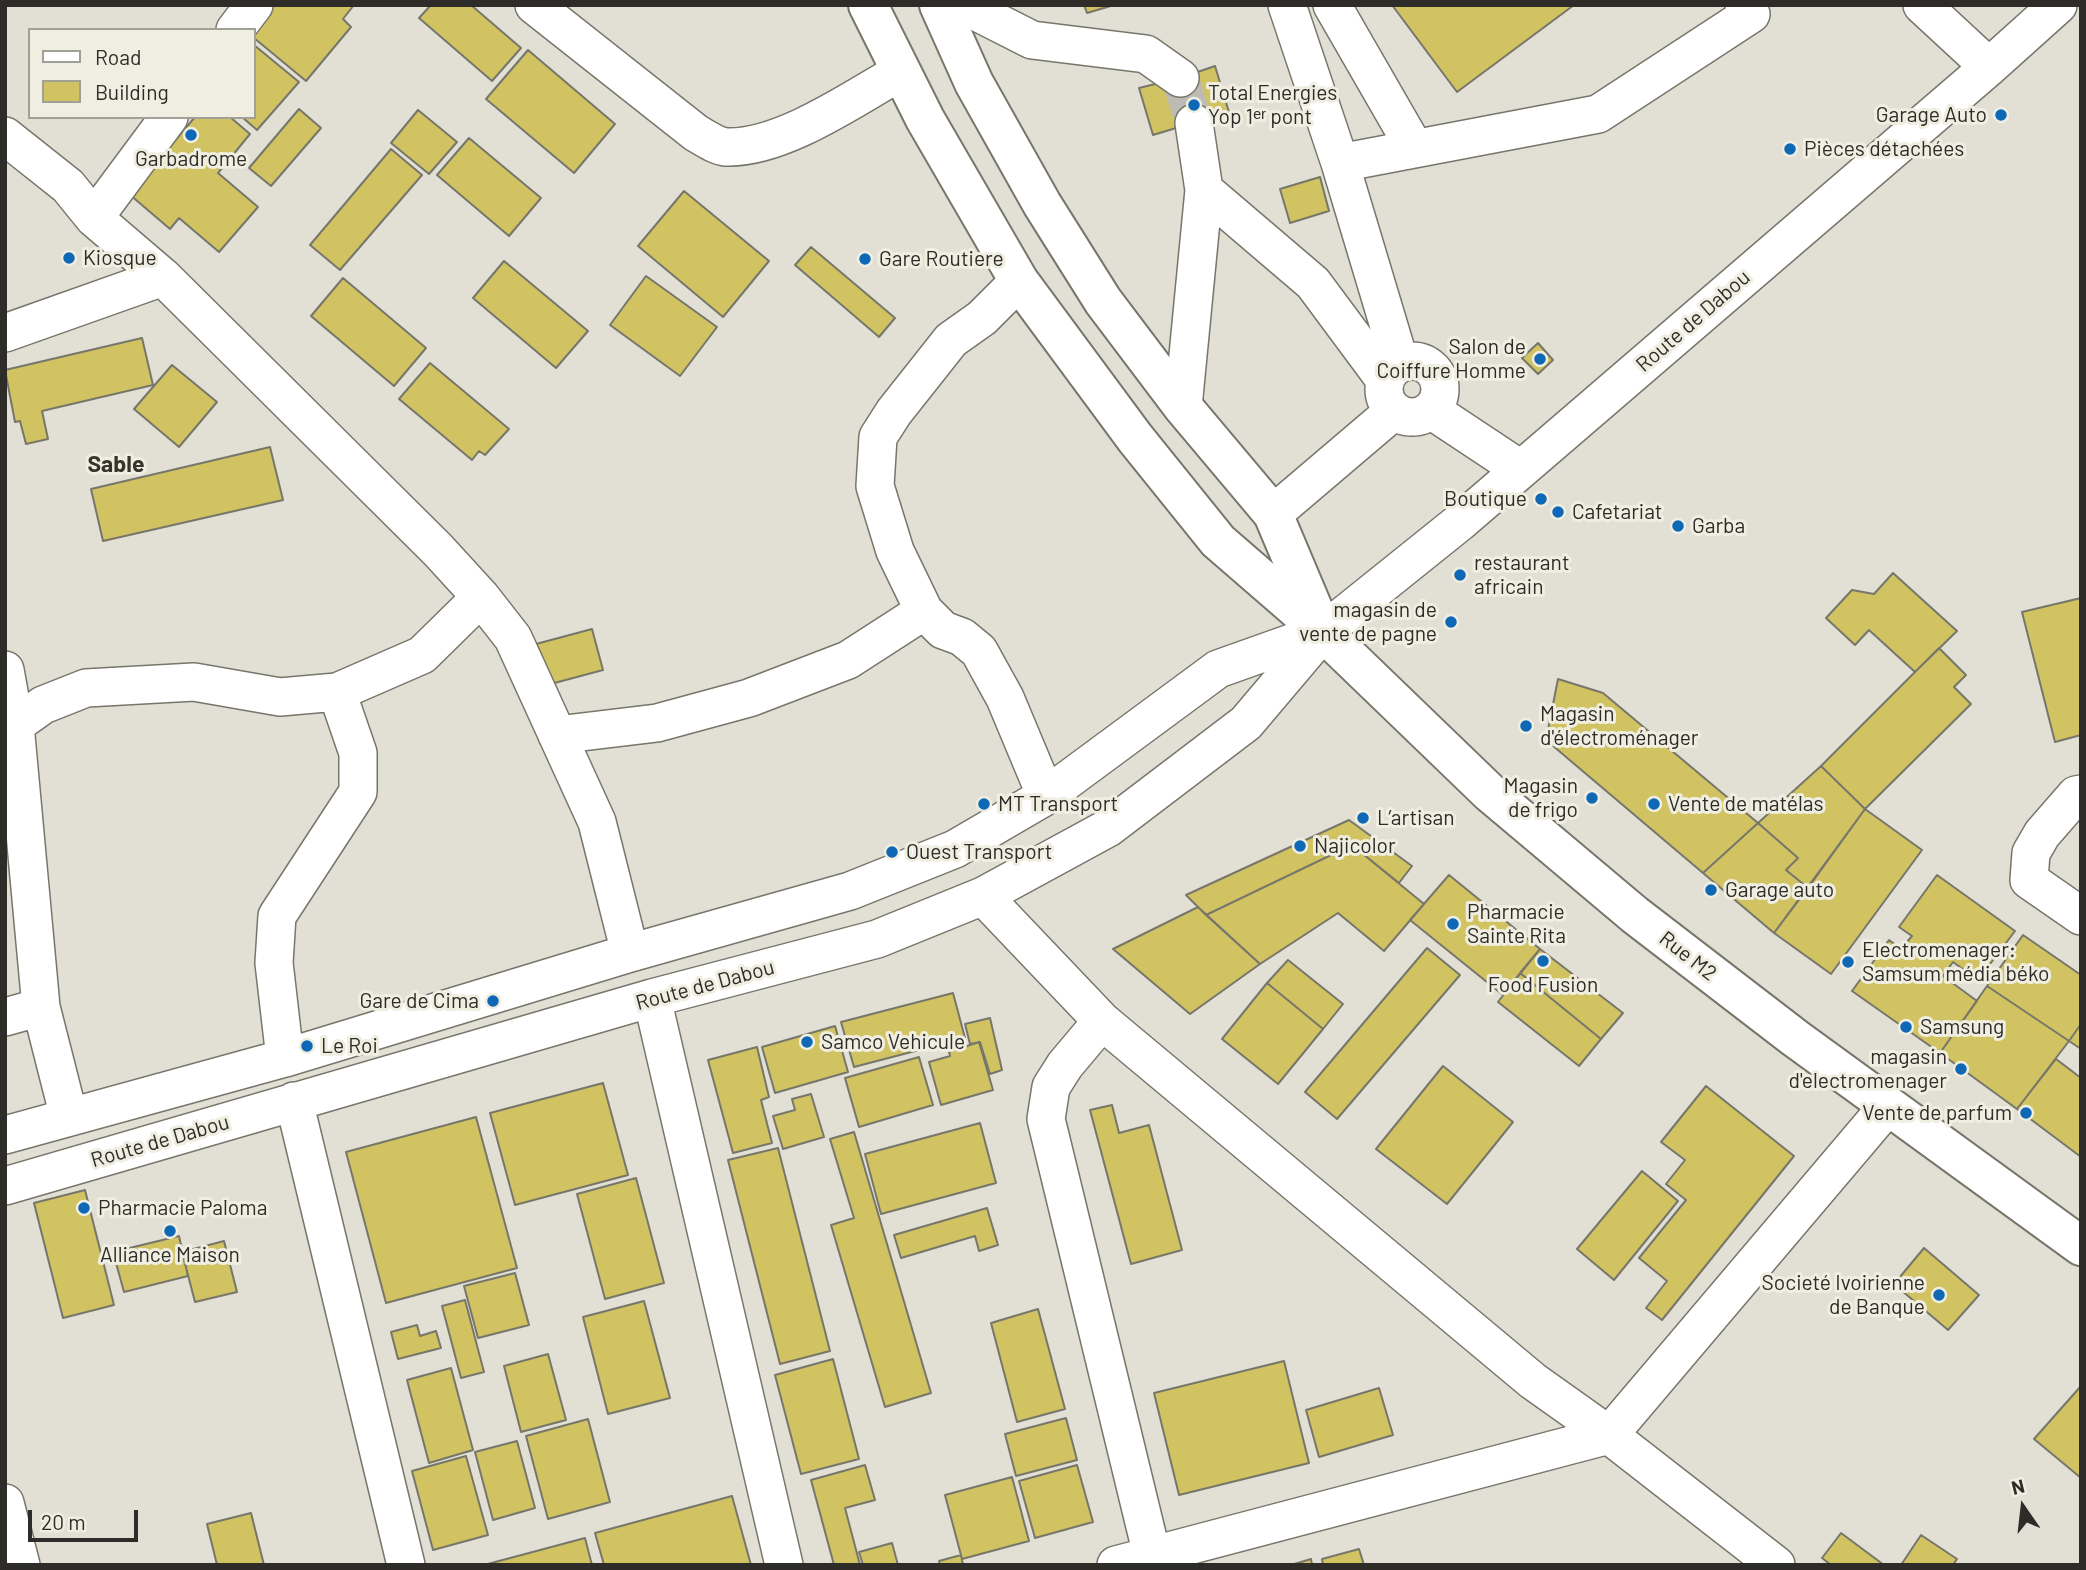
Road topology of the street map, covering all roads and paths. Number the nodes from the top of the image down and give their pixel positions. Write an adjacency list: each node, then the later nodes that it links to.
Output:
1 (254, 5): 11 (street)
2 (534, 5): 13 (street)
3 (868, 5): 13 (main road, Rue M2)
4 (939, 5): 26 (main road)
5 (963, 5): 14 (street)
6 (1287, 5): 19 (street)
7 (1332, 5): 18 (street)
8 (1744, 5): 18 (street)
9 (1922, 5): 12 (street)
10 (2058, 5): 12 (street, Route de Dabou)
11 (237, 28)
12 (1989, 67): 28 (street, Route de Dabou)
13 (900, 72): 23 (main road, Rue M2)
14 (1180, 78)
15 (168, 119): 21 (street)
16 (1194, 122): 20 (street)
17 (5, 136): 21 (street)
18 (1415, 149): 19 (street)
19 (1340, 163): 25 (street)
20 (1204, 190): 25 (street); 26 (street)
21 (94, 218): 22 (street)
22 (163, 277): 24 (street); 30 (street)
23 (1019, 281): 31 (street); 32 (main road, Rue M2)
24 (5, 333)
25 (1393, 385): 27 (street); 27 (street); 29 (street)
26 (1183, 407): 29 (main road)
27 (1431, 410): 28 (street)
28 (1520, 469): 32 (street, Route de Dabou)
29 (1273, 514): 32 (main road)
30 (481, 597): 34 (street); 36 (street)
31 (924, 611): 36 (street); 38 (street)
32 (1323, 632): 38 (street, Route de Dabou); 39 (street, Route de Dabou); 48 (main road, Rue M2)
33 (5, 670): 35 (street)
34 (337, 692): 35 (street); 46 (street)
35 (10, 726): 43 (street)
36 (557, 735): 41 (street)
37 (2081, 794): 40 (street)
38 (1046, 796): 41 (street, Route de Dabou)
39 (983, 897): 42 (street, Route de Dabou); 45 (street)
40 (2081, 916)
41 (630, 953): 46 (street, Route de Dabou)
42 (652, 998): 47 (street, Route de Dabou); 58 (street)
43 (41, 1007): 44 (street); 49 (street)
44 (5, 1017)
45 (1102, 1021): 53 (street); 55 (street)
46 (285, 1058): 49 (street, Route de Dabou)
47 (294, 1101): 51 (street, Route de Dabou); 57 (street)
48 (1887, 1107): 52 (main road, Rue M2); 53 (street)
49 (69, 1117): 50 (street, Route de Dabou)
50 (5, 1135)
51 (5, 1186)
52 (2081, 1246)
53 (1609, 1435): 55 (street); 60 (street)
54 (5, 1503): 56 (street)
55 (1152, 1555): 59 (street)
56 (21, 1565)
57 (406, 1565)
58 (784, 1565)
59 (1116, 1565)
60 (1776, 1565)

